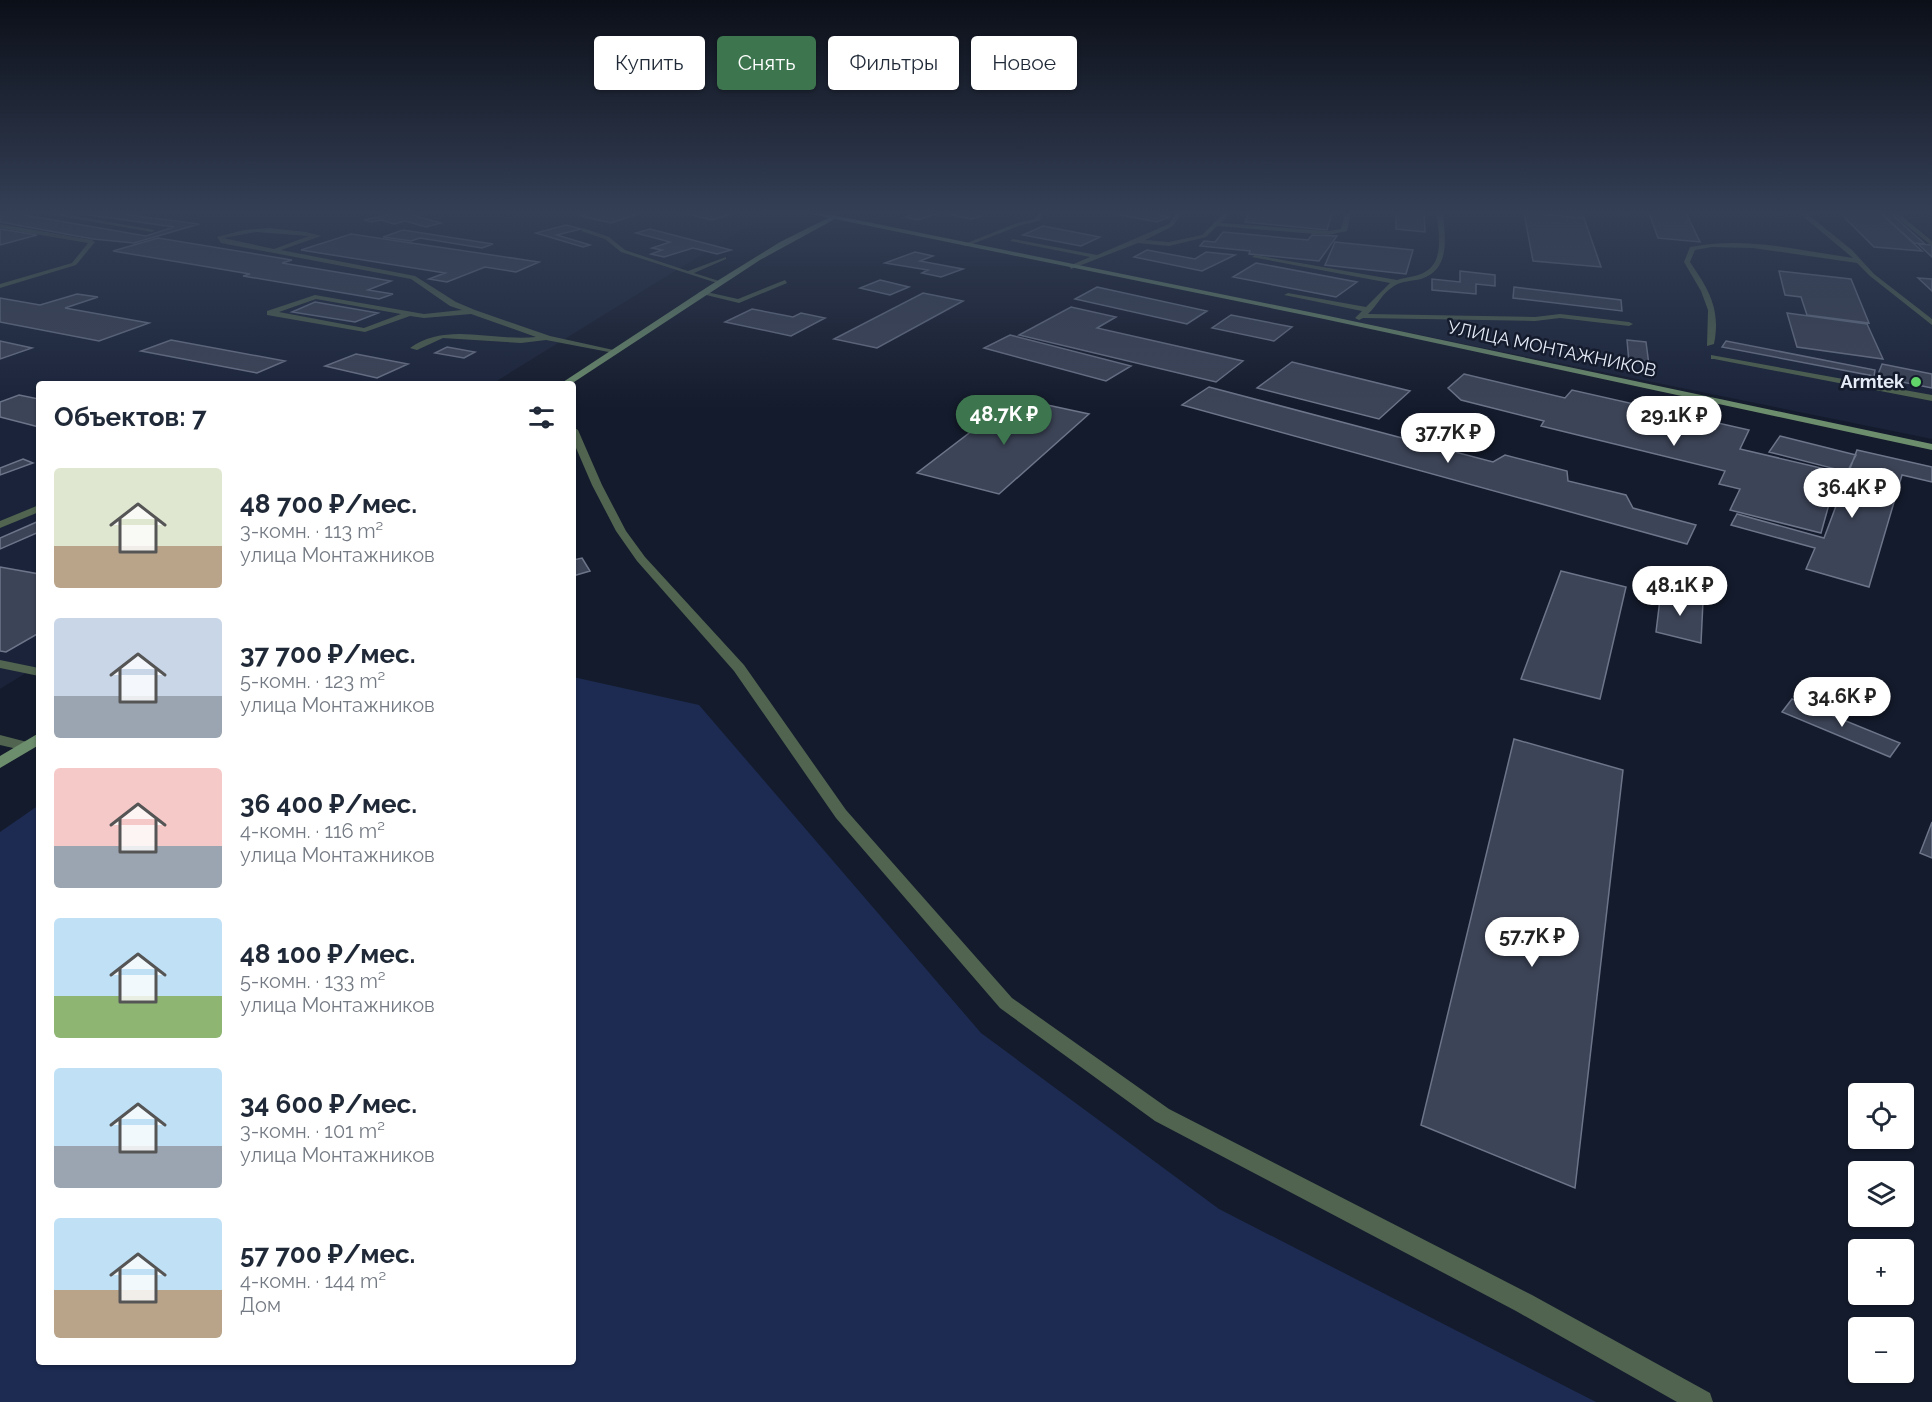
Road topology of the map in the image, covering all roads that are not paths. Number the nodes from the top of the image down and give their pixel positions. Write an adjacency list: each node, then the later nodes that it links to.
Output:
1 (25, 278): 13 (lane)
2 (415, 278): 17 (lane)
3 (707, 278): 10 (lane)
4 (726, 278): 10 (main road)
5 (1129, 278): 20 (main road, УЛИЦА МОНТАЖНИКОВ)
6 (1377, 278): 12 (lane)
7 (1413, 278): 12 (lane)
8 (1698, 278): 24 (lane)
9 (1878, 278): 21 (lane)
10 (720, 282): 14 (main road)
11 (785, 282): 14 (lane)
12 (1397, 282): 16 (lane)
13 (0, 286)
14 (702, 293): 26 (main road)
15 (1288, 295): 16 (lane)
16 (1368, 310): 19 (lane)
17 (472, 312): 18 (lane); 23 (lane)
18 (411, 313): 18 (lane)
19 (1361, 316): 20 (lane); 22 (lane)
20 (1353, 323): 31 (main road, УЛИЦА МОНТАЖНИКОВ)
21 (1932, 323)
22 (1629, 324)
23 (548, 338): 25 (lane); 26 (lane)
24 (1710, 344)
25 (414, 348)
26 (614, 351): 28 (main road)
27 (1714, 357): 29 (lane)
28 (569, 381)
29 (1932, 398)
30 (576, 437): 39 (lane)
31 (1932, 447)
32 (36, 509): 33 (lane)
33 (0, 525)
34 (0, 664): 35 (lane)
35 (36, 671)
36 (0, 740): 37 (lane)
37 (33, 742): 38 (main road)
38 (0, 764)
39 (1701, 1402)

